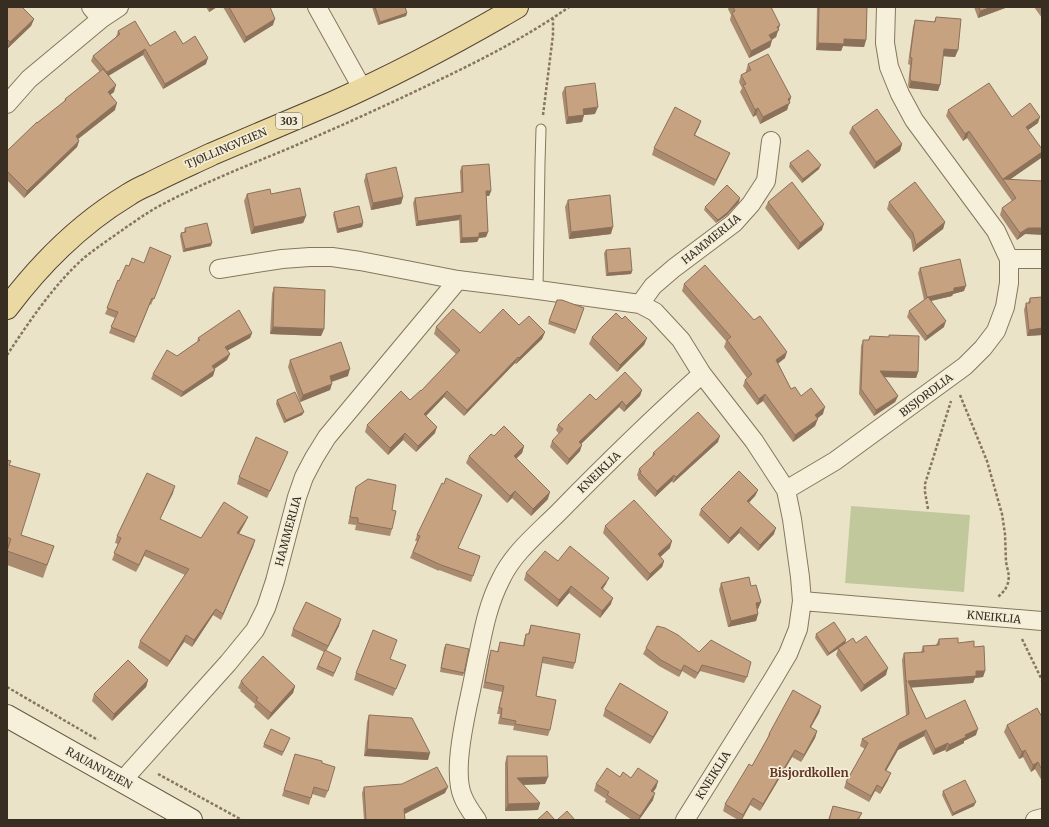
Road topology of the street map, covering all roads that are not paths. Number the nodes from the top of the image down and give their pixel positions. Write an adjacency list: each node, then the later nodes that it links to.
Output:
1 (119, 7): 5 (street)
2 (317, 7): 6 (street)
3 (517, 7): 6 (main road, TJØLLINGVEIEN / 303)
4 (886, 7): 10 (street, BISJORDLIA)
5 (96, 13): 7 (street)
6 (362, 88): 16 (main road, TJØLLINGVEIEN / 303)
7 (7, 104)
8 (541, 129): 14 (lane)
9 (771, 141): 15 (street, HAMMERLIA)
10 (1009, 259): 11 (street); 18 (street, BISJORDLIA)
11 (1042, 259)
12 (219, 269): 13 (street)
13 (458, 280): 14 (street); 22 (street, HAMMERLIA)
14 (538, 290): 15 (street)
15 (640, 304): 17 (street)
16 (7, 308)
17 (702, 374): 18 (street, KNEIKLIA); 25 (street, KNEIKLIA)
18 (786, 490): 19 (street, KNEIKLIA)
19 (802, 601): 20 (street, KNEIKLIA); 26 (street, KNEIKLIA)
20 (1042, 621)
21 (7, 716): 22 (main road, RAUANVEIEN)
22 (122, 781): 24 (main road, RAUANVEIEN)
23 (1042, 818): 27 (street)
24 (191, 820)
25 (477, 820)
26 (684, 820)
27 (1035, 820)

